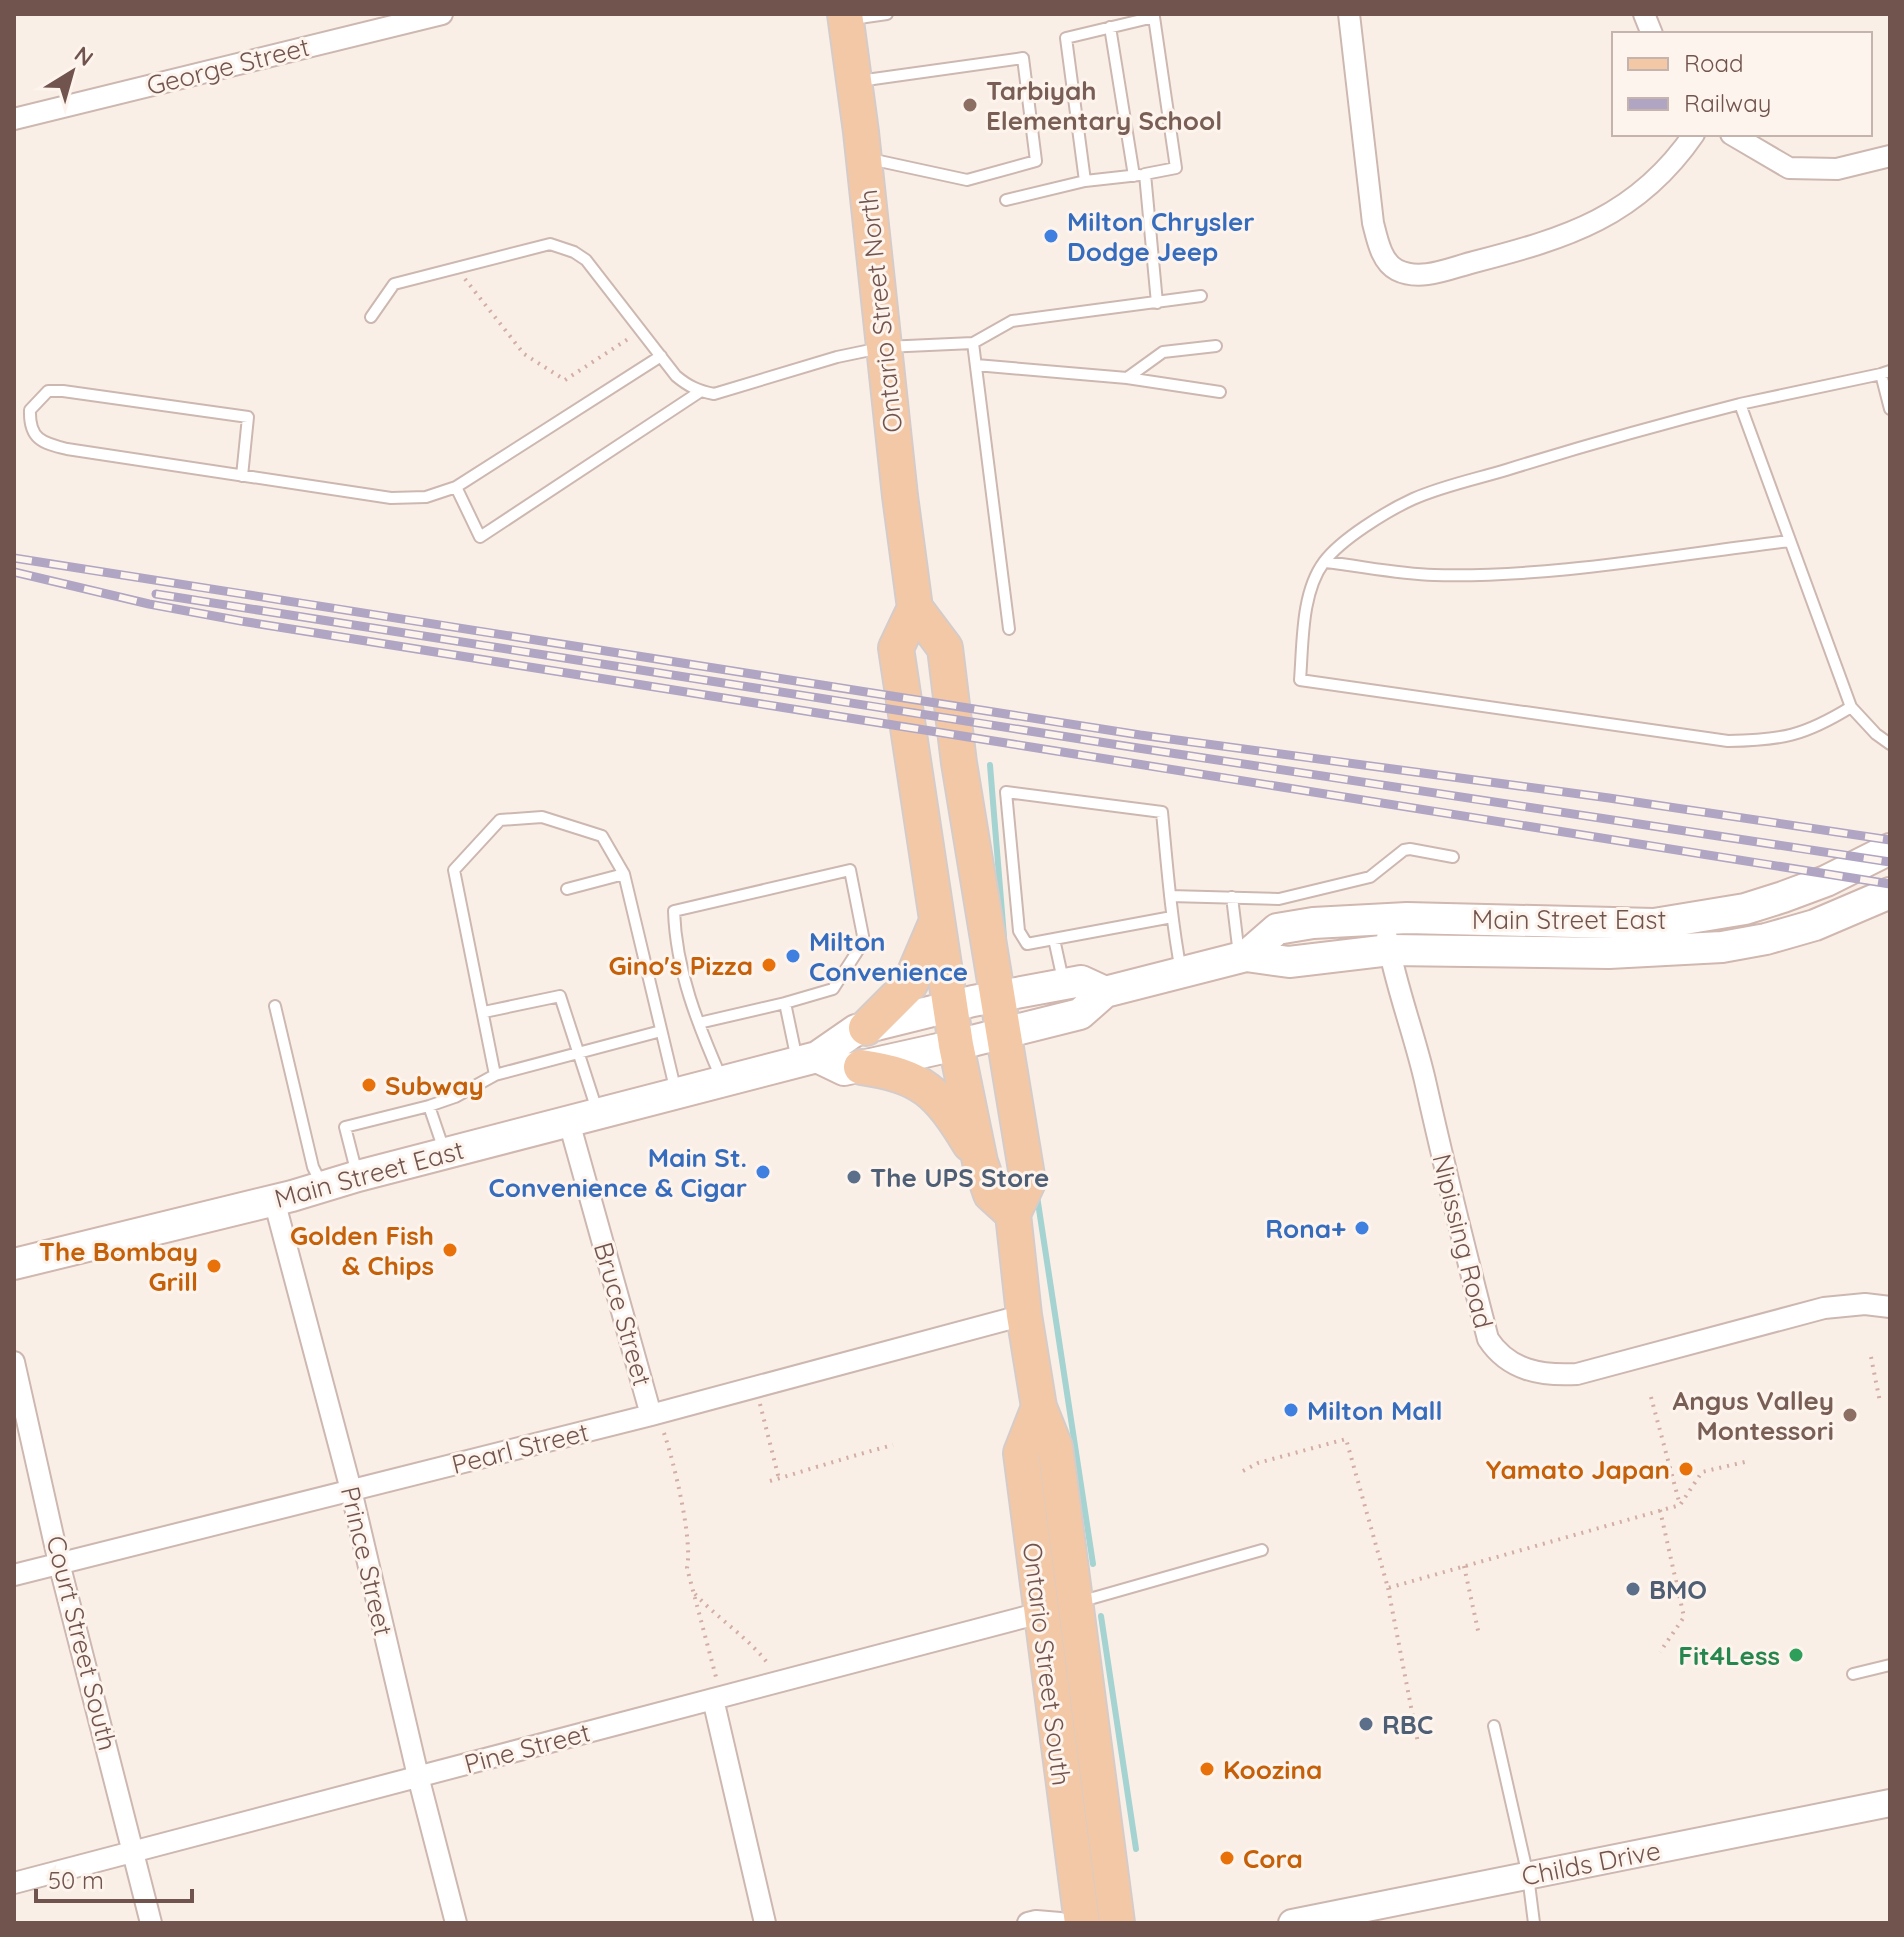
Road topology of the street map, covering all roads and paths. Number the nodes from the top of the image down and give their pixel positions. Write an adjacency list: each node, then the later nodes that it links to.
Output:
1 (442, 14): 5 (street, George Street)
2 (887, 14): 4 (lane)
3 (1349, 14): 9 (street)
4 (846, 17): 7 (main road, Ontario Street North)
5 (407, 18): 8 (street, George Street)
6 (1110, 27): 13 (lane); 13 (lane); 14 (lane)
7 (854, 81): 12 (main road, Ontario Street North); 12 (lane)
8 (14, 119)
9 (1692, 136)
10 (1734, 136): 11 (street)
11 (1890, 156)
12 (864, 158): 23 (main road, Ontario Street North)
13 (1140, 175): 14 (lane); 18 (lane)
14 (1085, 181): 15 (lane)
15 (1006, 200)
16 (456, 268): 19 (lane); 20 (lane); 20 (path)
17 (1201, 296): 18 (lane)
18 (1157, 303): 21 (lane)
19 (371, 317)
20 (641, 330): 24 (lane)
21 (973, 343): 23 (lane); 25 (lane)
22 (1216, 346): 27 (lane)
23 (885, 347): 28 (lane); 36 (main road, Ontario Street North)
24 (661, 356): 28 (lane); 33 (lane)
25 (976, 365): 27 (lane); 37 (lane)
26 (1886, 372): 30 (lane); 31 (lane)
27 (1127, 378): 29 (lane)
28 (701, 391): 33 (lane)
29 (1220, 392)
30 (1740, 404): 34 (lane); 35 (lane)
31 (1890, 409)
32 (242, 476): 32 (lane); 33 (lane)
33 (456, 487)
34 (1789, 541): 35 (lane); 38 (lane)
35 (1325, 562): 38 (lane)
36 (915, 608): 49 (main road); 56 (main road, Ontario Street North)
37 (1009, 629)
38 (1851, 707): 39 (lane)
39 (1890, 744)
40 (1890, 849): 48 (main road, Main Street East)
41 (1453, 857): 46 (lane)
42 (624, 874): 43 (lane); 60 (lane); 63 (lane)
43 (567, 889)
44 (1890, 893): 51 (main road, Main Street East)
45 (1170, 896): 46 (lane); 47 (lane); 50 (lane)
46 (1232, 897): 52 (lane)
47 (1172, 917): 50 (lane); 53 (lane)
48 (1384, 918): 51 (street, Nipissing Road); 52 (main road, Main Street East)
49 (937, 921): 59 (main road); 62 (main road)
50 (1054, 939): 54 (lane)
51 (1390, 950): 52 (main road, Main Street East); 81 (street, Nipissing Road)
52 (1242, 957): 53 (main road, Main Street East)
53 (1181, 973): 55 (main road, Main Street East)
54 (1065, 984): 55 (main road, Main Street East); 56 (main road, Main Street East)
55 (1105, 992): 64 (main road, Main Street East)
56 (998, 996): 59 (main road, Main Street East); 64 (main road, Ontario Street North)
57 (785, 1003): 61 (lane); 61 (lane); 67 (lane)
58 (275, 1006): 77 (lane)
59 (952, 1006): 62 (main road, Main Street East); 65 (main road)
60 (484, 1012): 66 (lane); 69 (lane)
61 (699, 1023): 70 (lane)
62 (866, 1028): 67 (main road, Main Street East)
63 (661, 1031): 66 (lane); 71 (lane)
64 (1004, 1033): 65 (main road, Main Street East); 79 (main road, Ontario Street South)
65 (956, 1045): 68 (main road, Main Street East); 75 (main road)
66 (576, 1051): 69 (lane); 73 (lane)
67 (807, 1060): 68 (main road, Main Street East); 70 (main road, Main Street East)
68 (861, 1067): 75 (main road)
69 (495, 1075): 72 (lane)
70 (723, 1082): 71 (main road, Main Street East)
71 (676, 1094): 73 (main road, Main Street East)
72 (429, 1106): 74 (lane); 76 (lane)
73 (584, 1118): 74 (main road, Main Street East); 88 (street, Bruce Street)
74 (445, 1153): 76 (main road, Main Street East)
75 (980, 1162): 79 (main road)
76 (358, 1176): 77 (main road, Main Street East)
77 (323, 1187): 78 (main road, Main Street East)
78 (274, 1200): 80 (main road, Main Street East); 94 (street, Prince Street)
79 (1013, 1214): 82 (main road, Ontario Street South)
80 (14, 1264)
81 (1890, 1307)
82 (1024, 1315): 85 (street, Pearl Street); 103 (main road, Ontario Street South)
83 (1871, 1357): 87 (path)
84 (14, 1362): 98 (street, Court Street South)
85 (755, 1386): 88 (street, Pearl Street); 92 (path)
86 (1651, 1397): 95 (path)
87 (1880, 1402)
88 (654, 1413): 94 (street, Pearl Street); 102 (path)
89 (893, 1445): 92 (path)
90 (1749, 1461): 95 (path)
91 (1243, 1471): 101 (path)
92 (779, 1479): 93 (path)
93 (770, 1481)
94 (351, 1490): 98 (street, Pearl Street); 112 (street, Prince Street)
95 (1680, 1505): 96 (path)
96 (1660, 1510): 99 (path); 105 (path)
97 (1262, 1550): 103 (lane)
98 (59, 1563): 100 (street, Pearl Street); 114 (street, Court Street South)
99 (1464, 1566): 101 (path); 104 (path)
100 (14, 1575)
101 (1388, 1588): 111 (path)
102 (693, 1592): 108 (path); 109 (path)
103 (1058, 1608): 108 (street, Pine Street); 122 (main road, Ontario Street South); 123 (main road, Ontario Street South)
104 (1479, 1635)
105 (1660, 1652)
106 (1890, 1665): 107 (lane)
107 (1853, 1674)
108 (780, 1681): 109 (street, Pine Street)
109 (717, 1698): 112 (street, Pine Street); 119 (street)
110 (1494, 1726): 115 (lane)
111 (1418, 1743)
112 (418, 1776): 114 (street, Pine Street); 118 (street, Prince Street)
113 (1890, 1803): 115 (street, Childs Drive)
114 (135, 1853): 116 (street, Pine Street); 117 (street, Court Street South)
115 (1528, 1876): 124 (street, Childs Drive); 125 (lane)
116 (14, 1883)
117 (151, 1923)
118 (456, 1923)
119 (765, 1923)
120 (1028, 1923): 121 (street)
121 (1060, 1923)
122 (1082, 1923)
123 (1117, 1923)
124 (1292, 1923)
125 (1534, 1923)

